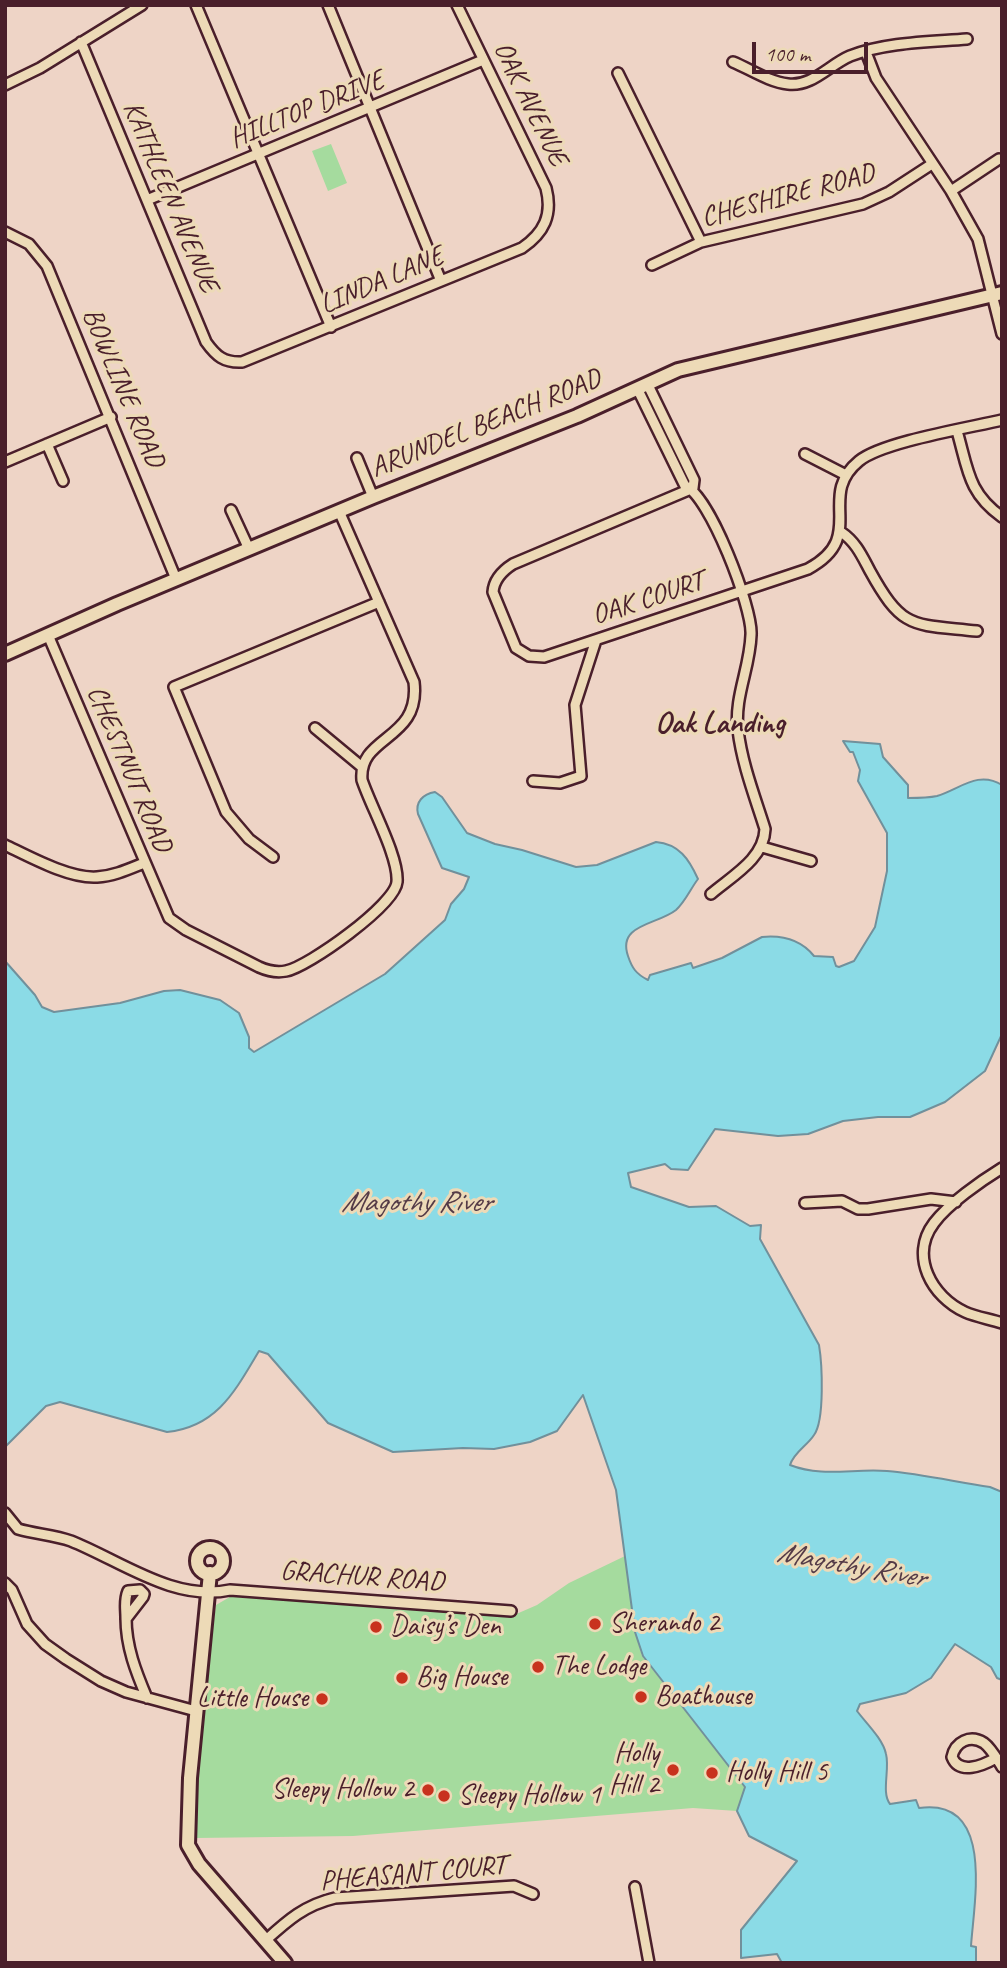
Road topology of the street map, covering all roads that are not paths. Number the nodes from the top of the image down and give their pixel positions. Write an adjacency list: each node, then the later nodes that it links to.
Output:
1 (142, 5): 6 (street)
2 (196, 5): 13 (street)
3 (328, 5): 12 (street)
4 (457, 5): 8 (street, OAK AVENUE)
5 (967, 39): 7 (street)
6 (81, 42): 11 (street); 17 (street, KATHLEEN AVENUE)
7 (866, 51): 9 (street); 15 (street)
8 (484, 60): 12 (street, HILLTOP DRIVE); 18 (street, OAK AVENUE)
9 (733, 62)
10 (618, 73): 20 (street)
11 (5, 85)
12 (369, 109): 13 (street, HILLTOP DRIVE); 22 (street)
13 (259, 154): 17 (street, HILLTOP DRIVE); 24 (street)
14 (999, 159): 16 (street)
15 (932, 164): 16 (street); 20 (street, CHESHIRE ROAD)
16 (951, 191): 23 (street)
17 (147, 200): 26 (street, KATHLEEN AVENUE)
18 (545, 225): 22 (street, LINDA LANE)
19 (5, 232): 28 (street, BOWLINE ROAD)
20 (701, 242): 21 (street, CHESHIRE ROAD)
21 (652, 265)
22 (441, 281): 24 (street, LINDA LANE)
23 (997, 294): 25 (street); 27 (street, ARUNDEL BEACH ROAD)
24 (331, 327): 26 (street, LINDA LANE)
25 (1002, 334)
26 (227, 362)
27 (642, 386): 37 (street); 38 (street, ARUNDEL BEACH ROAD)
28 (111, 418): 31 (street); 44 (street, BOWLINE ROAD)
29 (1002, 420): 30 (street)
30 (957, 431): 35 (street); 41 (street)
31 (47, 444): 34 (street); 36 (street)
32 (805, 454): 35 (street)
33 (357, 458): 38 (street)
34 (5, 462)
35 (846, 475): 42 (street)
36 (63, 481)
37 (693, 488): 45 (street); 49 (street, OAK COURT)
38 (373, 497): 40 (street, ARUNDEL BEACH ROAD)
39 (231, 510): 43 (street)
40 (339, 511): 43 (street, ARUNDEL BEACH ROAD); 46 (street)
41 (1002, 517)
42 (841, 532): 45 (street, OAK COURT); 47 (street)
43 (249, 549): 44 (street, ARUNDEL BEACH ROAD)
44 (176, 579): 48 (street, ARUNDEL BEACH ROAD)
45 (744, 591): 49 (street, OAK COURT); 55 (street)
46 (379, 602): 52 (street); 56 (street)
47 (977, 631)
48 (48, 635): 50 (street, ARUNDEL BEACH ROAD); 58 (street, CHESTNUT ROAD)
49 (596, 640): 53 (street)
50 (5, 654)
51 (315, 728): 52 (street)
52 (362, 767): 58 (street, CHESTNUT ROAD)
53 (533, 781)
54 (5, 845): 58 (street)
55 (762, 848): 57 (street); 59 (street)
56 (273, 857)
57 (811, 861)
58 (144, 863)
59 (711, 894)
60 (1002, 1168): 61 (street)
61 (956, 1202): 62 (street); 63 (street)
62 (805, 1203)
63 (1002, 1323)
64 (5, 1513): 67 (street, GRACHUR ROAD)
65 (210, 1573): 67 (street)
66 (5, 1583): 70 (street)
67 (209, 1594): 68 (street, GRACHUR ROAD); 71 (street)
68 (511, 1611)
69 (126, 1619): 70 (street)
70 (147, 1698): 71 (street)
71 (197, 1711): 76 (street)
72 (996, 1758): 72 (street); 73 (street)
73 (1002, 1767)
74 (635, 1887): 78 (street)
75 (533, 1894): 76 (street, PHEASANT COURT)
76 (266, 1940): 77 (street)
77 (285, 1963)
78 (649, 1963)

